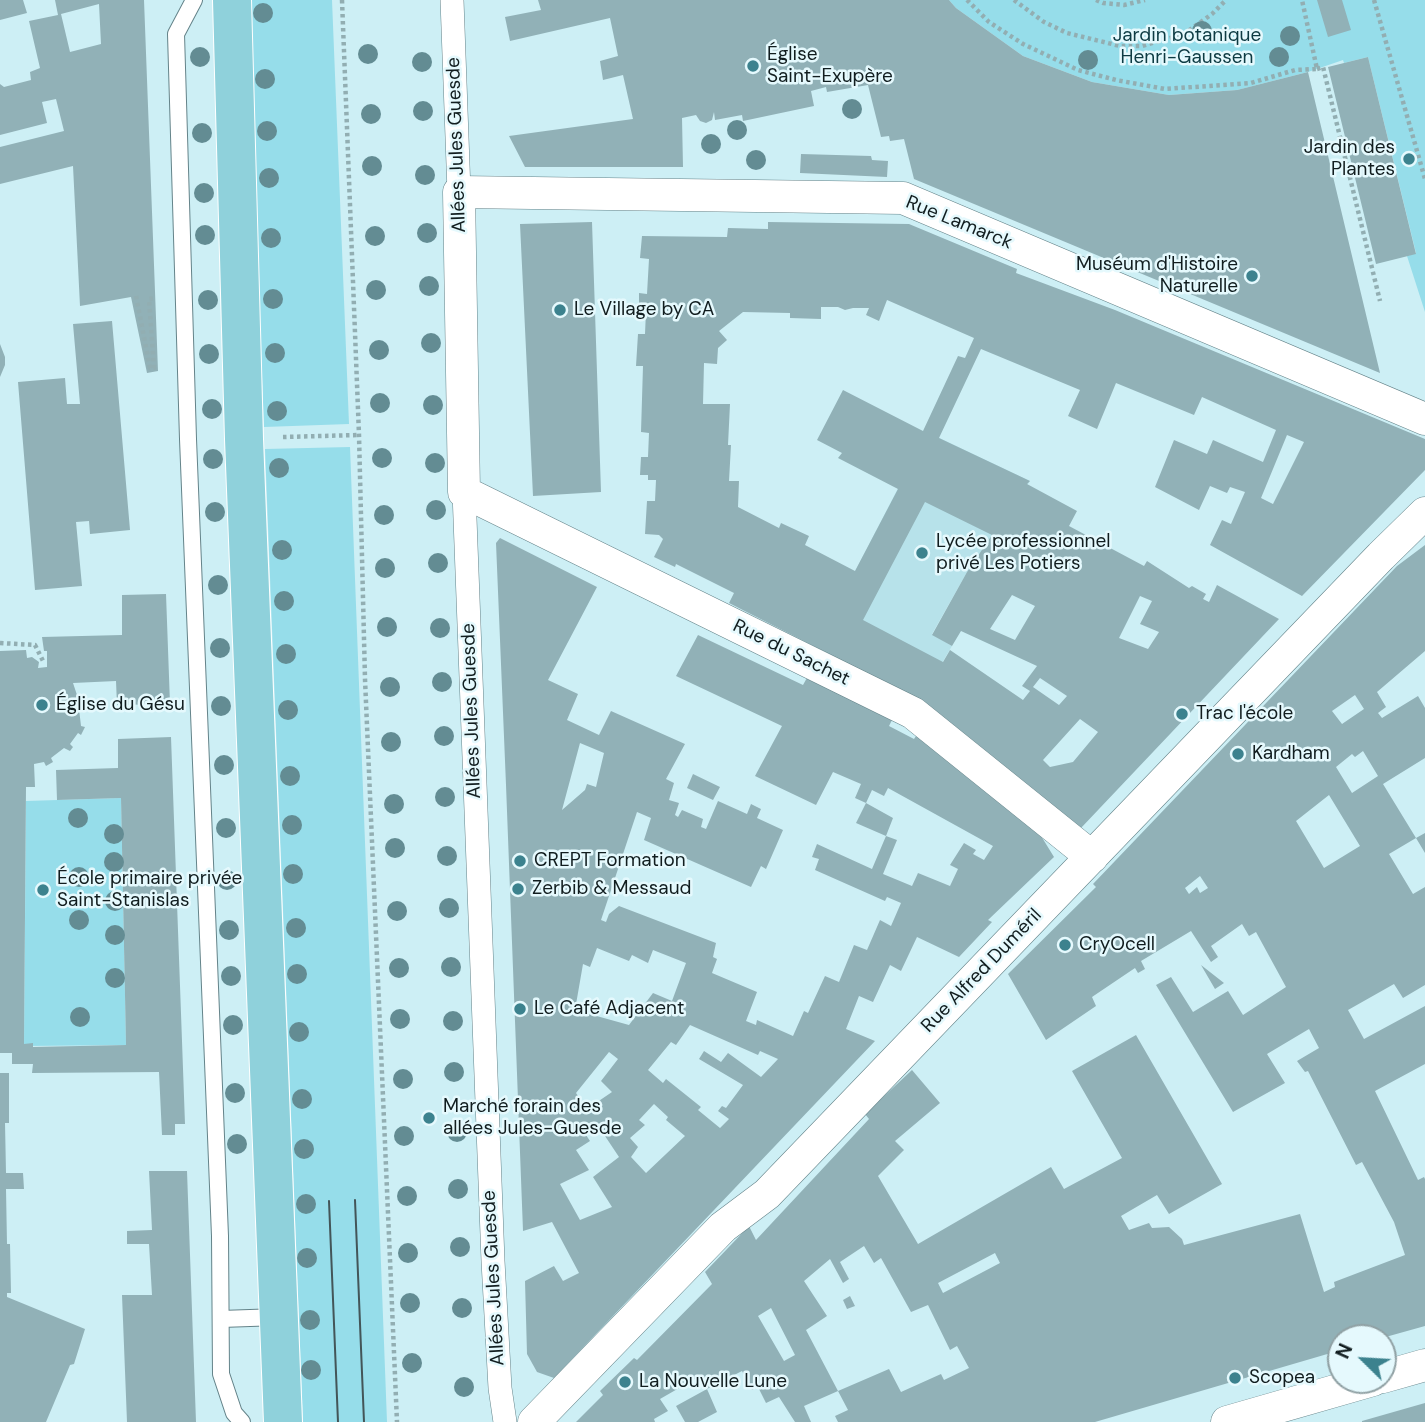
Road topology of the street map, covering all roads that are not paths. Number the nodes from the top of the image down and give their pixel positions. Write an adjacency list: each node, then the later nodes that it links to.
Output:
1 (194, 0): 10 (lane)
2 (232, 0): 9 (main road)
3 (452, 0): 4 (street, Allées Jules Guesde)
4 (459, 192): 5 (street, Rue Lamarck); 6 (street, Allées Jules Guesde)
5 (1425, 419)
6 (464, 492): 8 (street, Rue du Sachet); 16 (street, Allées Jules Guesde)
7 (1425, 513): 8 (street, Rue Alfred Duméril)
8 (1092, 857): 17 (street, Rue Alfred Duméril)
9 (279, 1317): 10 (lane); 15 (main road)
10 (221, 1319): 14 (lane)
11 (1425, 1364): 12 (street)
12 (1397, 1373)
13 (1327, 1393): 18 (street)
14 (242, 1422)
15 (283, 1422)
16 (505, 1422)
17 (534, 1422)
18 (1227, 1422)

